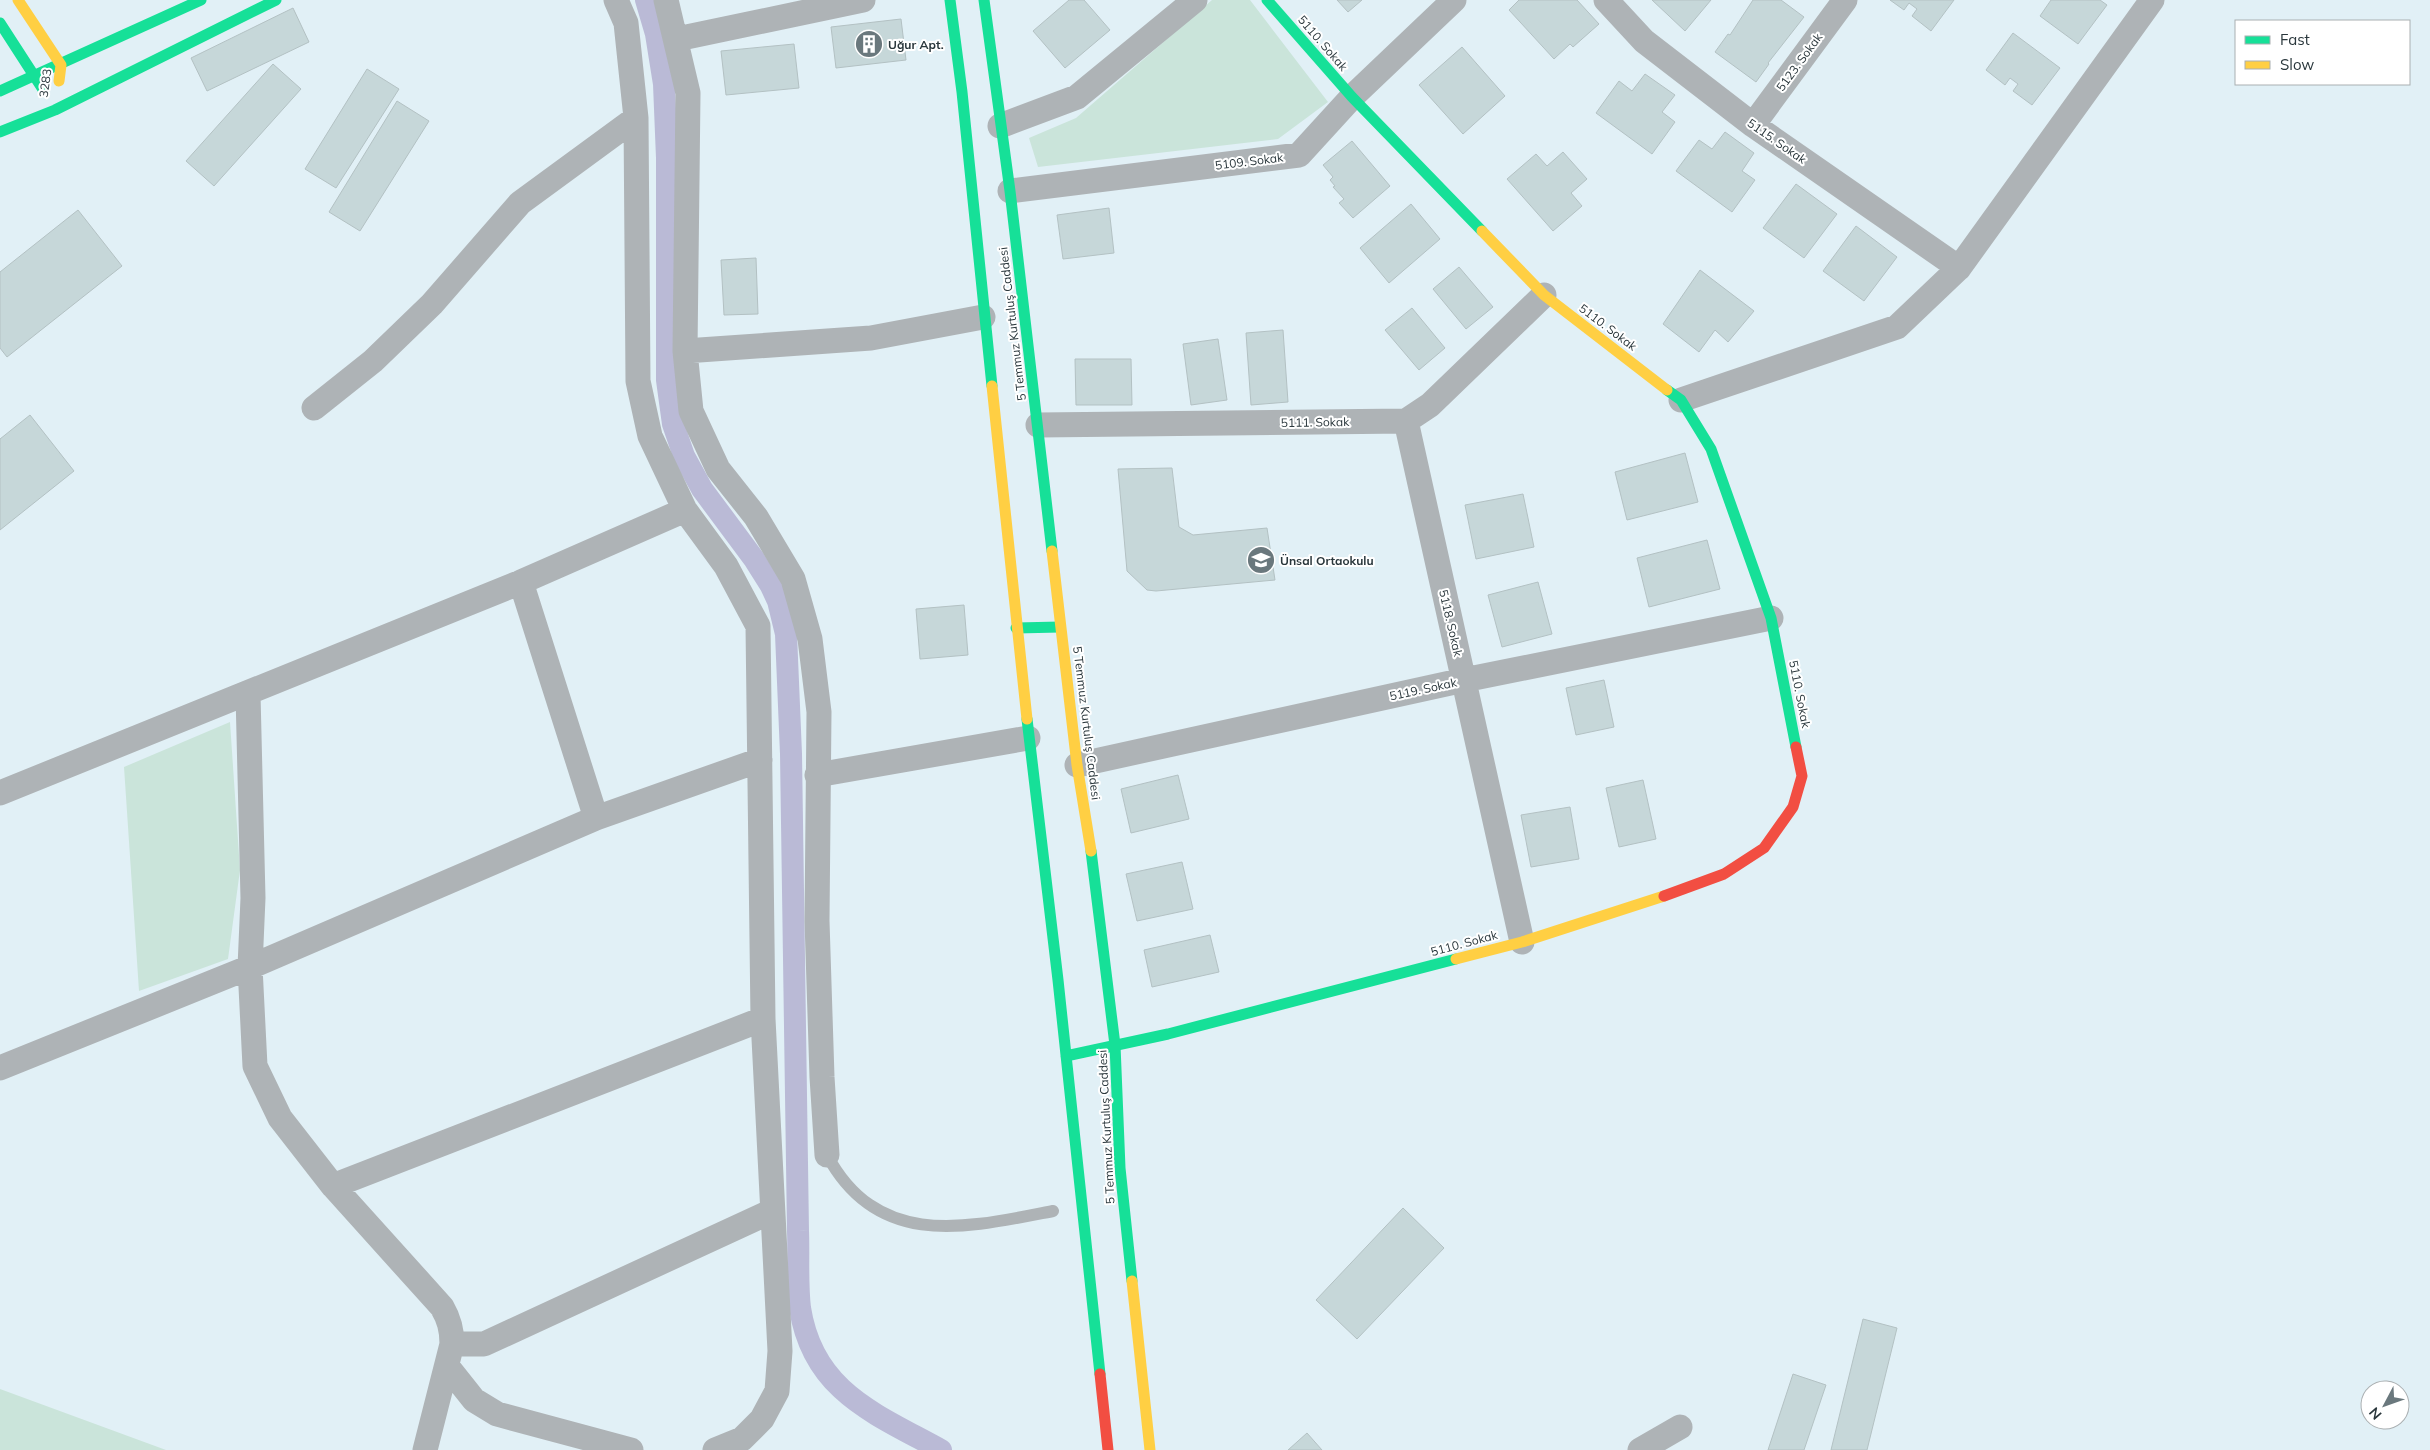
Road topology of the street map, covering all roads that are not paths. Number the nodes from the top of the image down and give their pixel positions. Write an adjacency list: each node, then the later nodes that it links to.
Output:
1 (18, 0): 17 (main road, 3283)
2 (201, 0): 17 (main road)
3 (276, 0): 21 (main road)
4 (616, 0): 22 (street)
5 (666, 0): 16 (street)
6 (863, 0): 16 (street)
7 (950, 0): 29 (main road, 5 Temmuz Kurtuluş Caddesi)
8 (984, 0): 24 (main road, 5 Temmuz Kurtuluş Caddesi)
9 (1194, 0): 24 (street)
10 (1267, 0): 20 (main road, 5110. Sokak)
11 (1454, 0): 20 (street, 5109. Sokak)
12 (1606, 0): 23 (street, 5115. Sokak)
13 (1845, 0): 23 (street, 5123. Sokak)
14 (2152, 0): 27 (street)
15 (0, 23): 18 (main road, 3283)
16 (677, 39): 30 (street)
17 (61, 65): 18 (main road); 21 (main road, 3283)
18 (34, 76): 19 (main road); 21 (main road, 3283)
19 (0, 91)
20 (1352, 97): 26 (street, 5109. Sokak); 28 (main road, 5110. Sokak)
21 (55, 110): 25 (main road)
22 (636, 118): 32 (street); 35 (street)
23 (1753, 125): 27 (street, 5115. Sokak)
24 (1000, 126): 26 (main road, 5 Temmuz Kurtuluş Caddesi)
25 (0, 132)
26 (1010, 190): 34 (main road, 5 Temmuz Kurtuluş Caddesi)
27 (1959, 268): 31 (street)
28 (1544, 296): 31 (main road, 5110. Sokak); 33 (street)
29 (983, 318): 30 (street); 39 (main road, 5 Temmuz Kurtuluş Caddesi)
30 (685, 351): 45 (street)
31 (1681, 400): 37 (main road, 5110. Sokak)
32 (314, 408)
33 (1406, 421): 34 (street, 5111. Sokak); 40 (street, 5118. Sokak)
34 (1038, 425): 38 (main road, 5 Temmuz Kurtuluş Caddesi)
35 (685, 510): 36 (street); 43 (street)
36 (521, 582): 41 (street); 47 (street)
37 (1771, 618): 40 (street, 5119. Sokak); 48 (main road, 5110. Sokak)
38 (1060, 627): 39 (main road); 44 (main road, 5 Temmuz Kurtuluş Caddesi)
39 (1016, 628): 42 (main road, 5 Temmuz Kurtuluş Caddesi)
40 (1464, 680): 44 (street, 5119. Sokak); 48 (street, 5118. Sokak)
41 (248, 694): 46 (street); 49 (street)
42 (1028, 738): 45 (street); 52 (main road, 5 Temmuz Kurtuluş Caddesi)
43 (760, 760): 47 (street); 50 (street)
44 (1077, 765): 51 (main road, 5 Temmuz Kurtuluş Caddesi)
45 (816, 775): 54 (street)
46 (0, 793)
47 (596, 818): 49 (street)
48 (1522, 942): 51 (main road, 5110. Sokak)
49 (250, 967): 53 (street); 55 (street)
50 (763, 1019): 55 (street); 56 (street)
51 (1115, 1045): 52 (main road, 5110. Sokak); 64 (main road, 5 Temmuz Kurtuluş Caddesi)
52 (1066, 1056): 63 (main road, 5 Temmuz Kurtuluş Caddesi)
53 (0, 1068)
54 (827, 1155): 57 (lane)
55 (333, 1186): 58 (street)
56 (772, 1211): 58 (street); 62 (street)
57 (1054, 1211)
58 (449, 1355): 60 (street); 61 (street)
59 (1680, 1427): 65 (street)
60 (425, 1450)
61 (631, 1450)
62 (715, 1450)
63 (1108, 1450)
64 (1150, 1450)
65 (1640, 1450)

